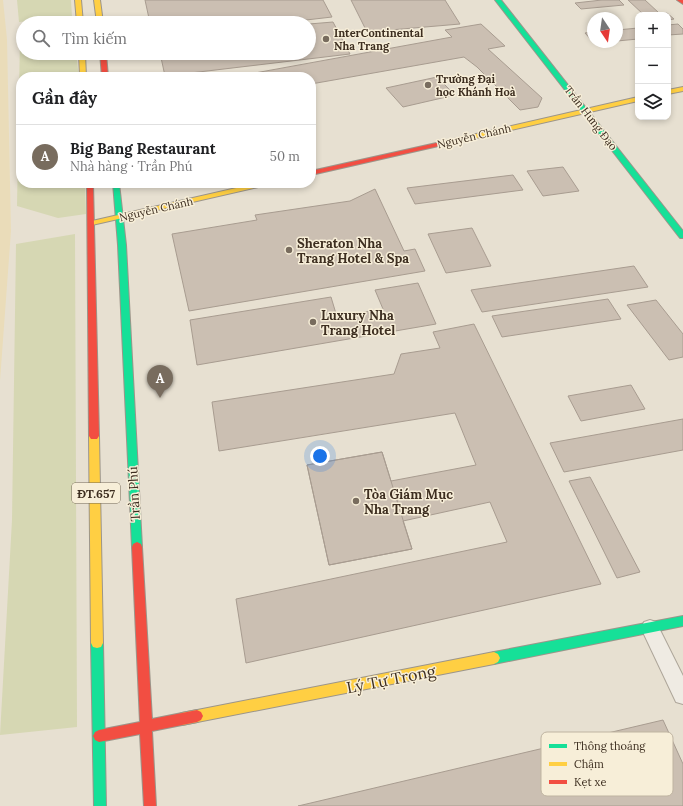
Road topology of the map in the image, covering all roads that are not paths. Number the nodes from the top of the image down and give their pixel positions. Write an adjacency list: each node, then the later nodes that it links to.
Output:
1 (78, 0): 6 (street)
2 (97, 0): 7 (street)
3 (498, 0): 15 (street, Trần Hưng Đạo)
4 (680, 0): 5 (street)
5 (683, 2)
6 (79, 16)
7 (99, 16)
8 (82, 60): 10 (street)
9 (104, 60): 11 (street)
10 (83, 72)
11 (105, 72)
12 (683, 89): 13 (street)
13 (671, 91)
14 (635, 100): 15 (street, Nguyễn Chánh)
15 (585, 110): 16 (street, Nguyễn Chánh); 22 (street, Trần Hưng Đạo)
16 (316, 172)
17 (90, 188): 21 (street, ĐT.657)
18 (117, 188): 20 (street, Trần Phú / ĐT.657)
19 (246, 188): 20 (street, Nguyễn Chánh)
20 (120, 218): 21 (street, Nguyễn Chánh); 26 (street, Trần Phú / ĐT.657)
21 (92, 223): 27 (street, ĐT.657)
22 (683, 236)
23 (683, 620): 24 (street, Lý Tự Trọng)
24 (650, 628): 25 (lane); 26 (street, Lý Tự Trọng)
25 (683, 695)
26 (145, 727): 27 (street, Lý Tự Trọng); 29 (street, Trần Phú / ĐT.657)
27 (99, 736): 28 (street, ĐT.657)
28 (100, 806)
29 (150, 806)

